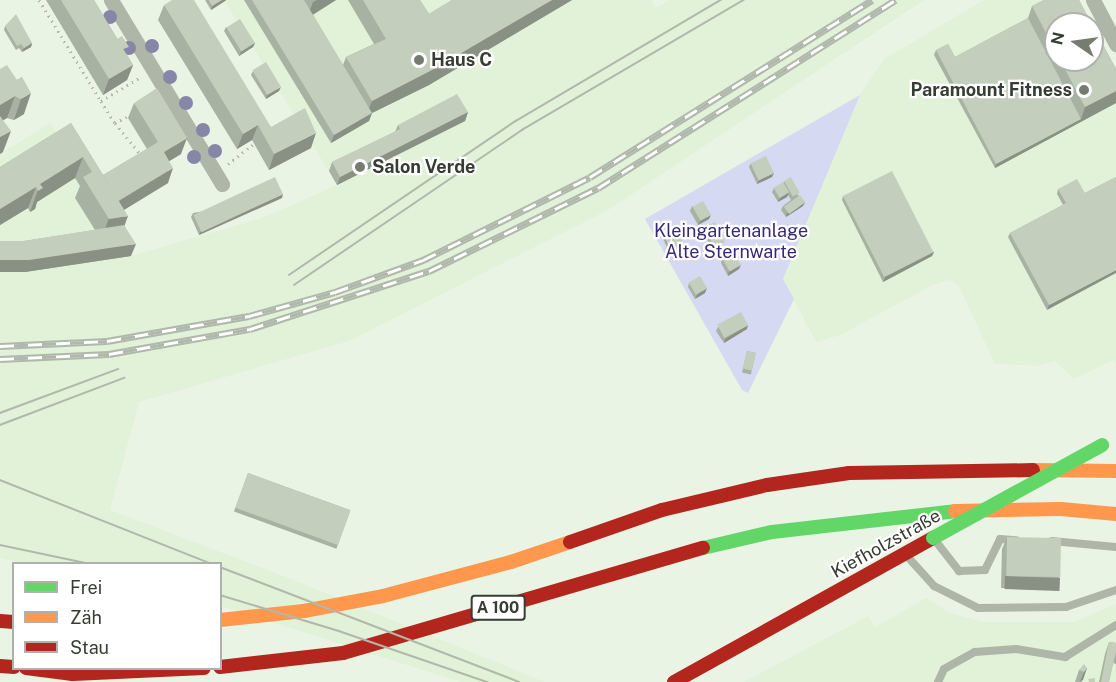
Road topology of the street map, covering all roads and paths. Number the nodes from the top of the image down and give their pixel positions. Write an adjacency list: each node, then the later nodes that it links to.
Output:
1 (39, 0): 6 (path)
2 (111, 0): 5 (street)
3 (1093, 0): 4 (street)
4 (1116, 44)
5 (153, 70): 6 (path); 11 (street)
6 (101, 101): 8 (path)
7 (141, 108): 8 (path)
8 (115, 123): 10 (path)
9 (255, 144): 11 (path)
10 (135, 162)
11 (219, 178)
12 (1116, 437): 15 (main road, Kiefholzstraße, bridge)
13 (1116, 471): 21 (main road, A 100)
14 (1116, 514): 23 (main road, A 100)
15 (933, 538): 16 (lane); 19 (main road, Kiefholzstraße)
16 (1032, 540)
17 (1042, 541): 18 (lane)
18 (1116, 546)
19 (905, 554): 20 (lane); 26 (main road, Kiefholzstraße)
20 (1116, 590)
21 (222, 620)
22 (1116, 625): 27 (lane)
23 (222, 667)
24 (35, 670): 25 (main road)
25 (178, 670)
26 (674, 682)
27 (938, 682)

